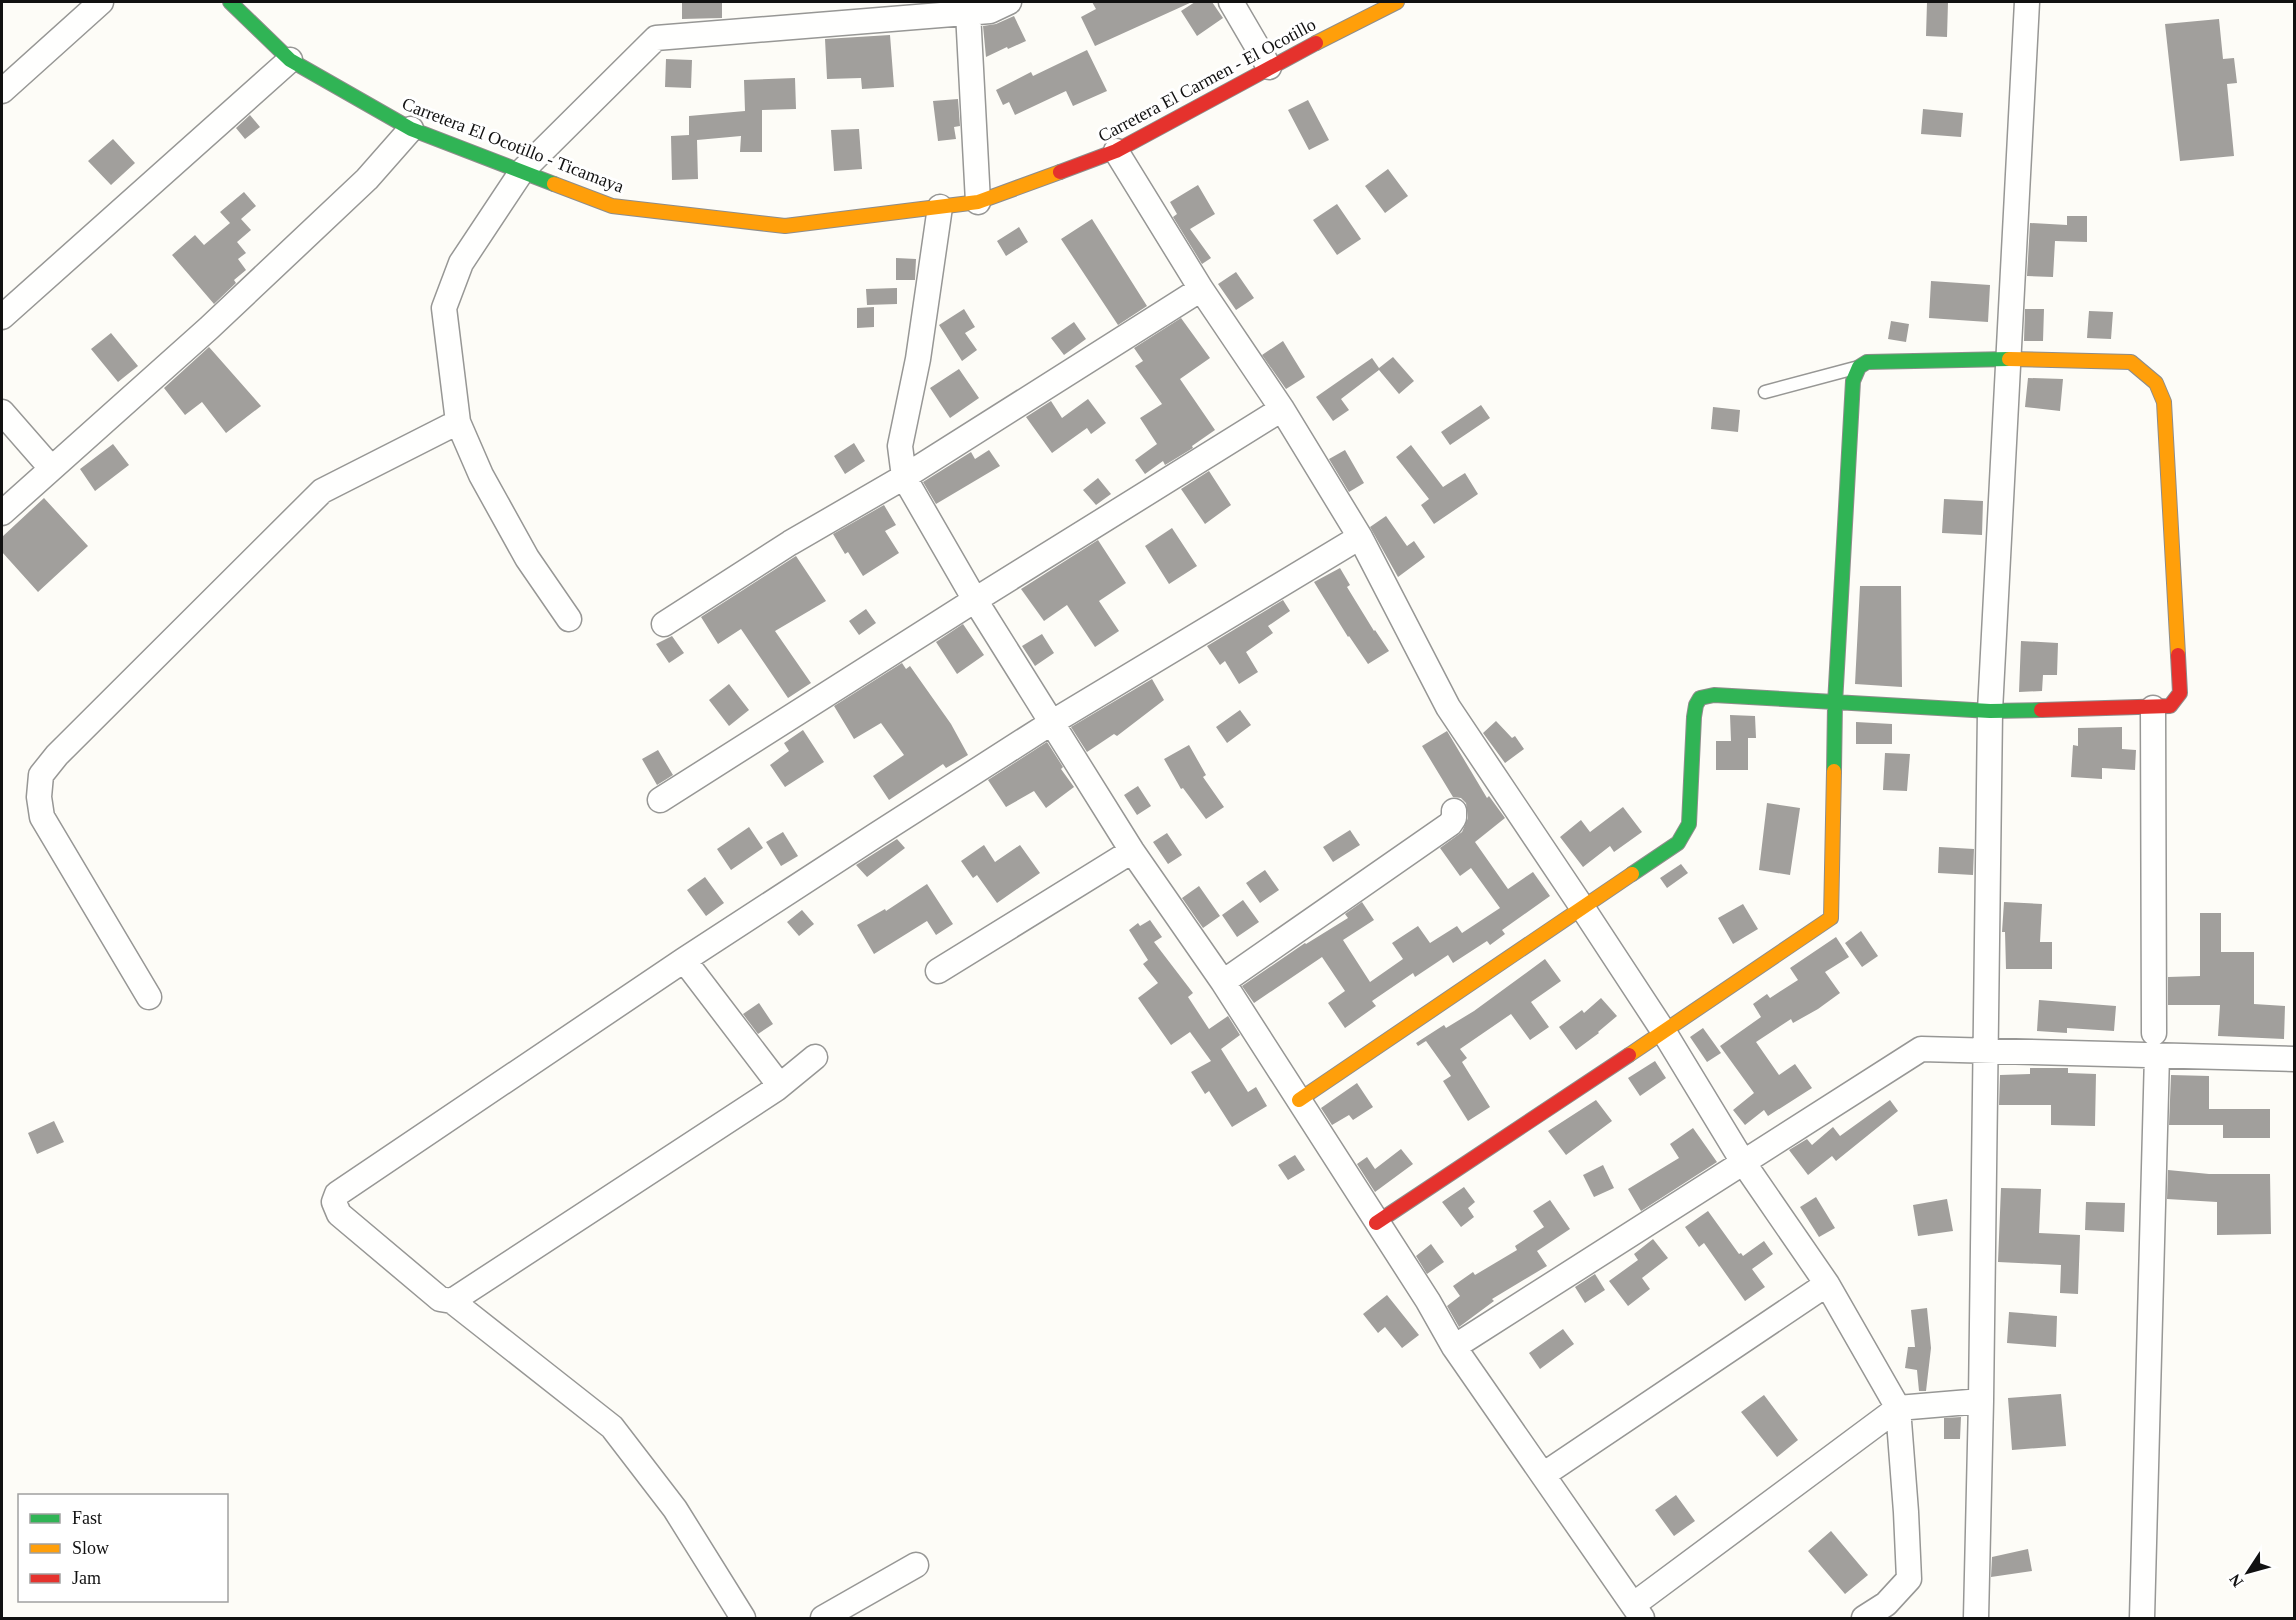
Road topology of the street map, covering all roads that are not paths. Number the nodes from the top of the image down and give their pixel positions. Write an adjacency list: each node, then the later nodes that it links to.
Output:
1 (101, 2): 10 (street)
2 (230, 2): 8 (street, Carretera El Ocotillo - Ticamaya)
3 (1009, 2): 7 (street)
4 (1232, 2): 9 (street)
5 (1393, 2): 9 (street, Carretera El Carmen - El Ocotillo)
6 (2027, 2): 19 (street)
7 (968, 12): 13 (street); 14 (street)
8 (290, 60): 11 (street, Carretera El Ocotillo - Ticamaya); 18 (street)
9 (1269, 67): 12 (street, Carretera El Carmen - El Ocotillo)
10 (2, 91)
11 (411, 129): 13 (street, Carretera El Ocotillo - Ticamaya); 25 (street)
12 (1116, 151): 14 (street, Carretera El Carmen - El Ocotillo); 17 (street)
13 (522, 171): 16 (street, Carretera El Ocotillo - Ticamaya); 24 (street)
14 (978, 202): 15 (street, Carretera El Carmen - El Ocotillo)
15 (940, 207): 16 (street, Carretera El Carmen - El Ocotillo); 26 (street)
16 (784, 226)
17 (1201, 289): 22 (street); 26 (street)
18 (2, 317)
19 (2009, 359): 20 (street); 33 (street); 34 (street)
20 (1859, 367): 21 (lane); 32 (street)
21 (1765, 392)
22 (1282, 409): 28 (street); 29 (street)
23 (2, 412): 25 (street)
24 (458, 422): 30 (street); 43 (street)
25 (51, 468): 27 (street)
26 (904, 477): 29 (street); 31 (street)
27 (2, 513)
28 (1360, 537): 35 (street); 39 (street)
29 (975, 600): 35 (street); 36 (street)
30 (569, 619)
31 (664, 624)
32 (1835, 704): 34 (street); 39 (street); 44 (street)
33 (2153, 708): 34 (street); 45 (street)
34 (1990, 711): 46 (street)
35 (1051, 723): 38 (street); 40 (street)
36 (660, 800)
37 (1454, 811): 42 (street)
38 (1132, 851): 41 (street); 42 (street)
39 (1582, 907): 44 (street); 50 (street)
40 (684, 960): 49 (street); 54 (street)
41 (938, 971)
42 (1223, 982): 50 (street)
43 (149, 997)
44 (1664, 1032): 51 (street); 52 (street)
45 (2155, 1044): 46 (street); 48 (street); 65 (street)
46 (1984, 1052): 51 (street); 56 (street)
47 (815, 1058): 49 (street)
48 (2295, 1059)
49 (777, 1089): 54 (street)
50 (1299, 1100): 52 (street)
51 (1743, 1161): 53 (street); 55 (street)
52 (1377, 1222): 55 (street)
53 (1827, 1284): 57 (street); 58 (street)
54 (452, 1301): 61 (street)
55 (1454, 1347): 58 (street)
56 (1981, 1401): 57 (street); 64 (street)
57 (1898, 1408): 60 (street); 63 (street)
58 (1543, 1475): 60 (street)
59 (916, 1565): 62 (street)
60 (1637, 1612)
61 (743, 1618)
62 (823, 1618)
63 (1864, 1618)
64 (1976, 1618)
65 (2142, 1618)

